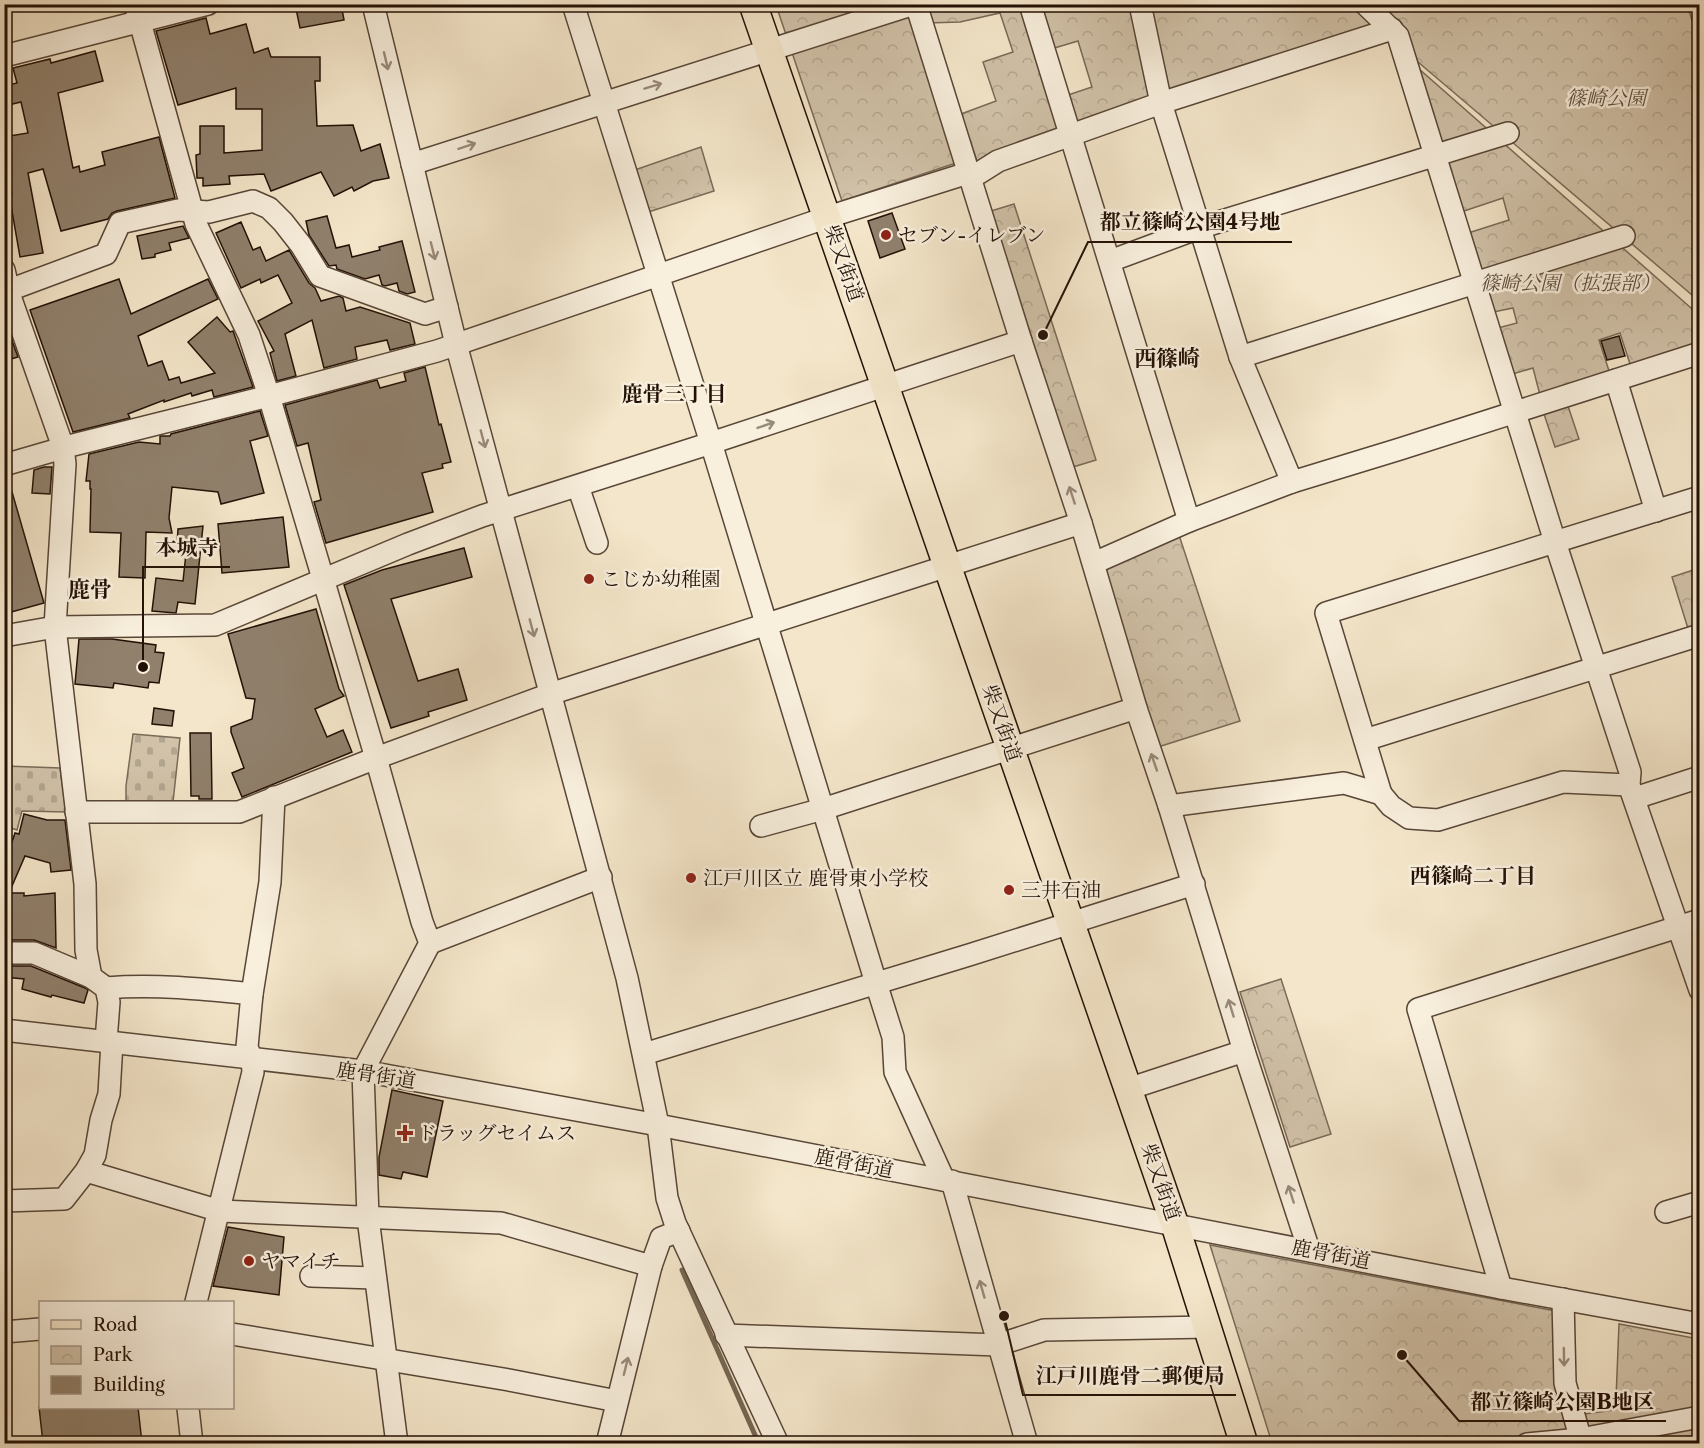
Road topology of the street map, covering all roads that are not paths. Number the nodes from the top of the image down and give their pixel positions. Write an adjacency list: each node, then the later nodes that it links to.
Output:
1 (208, 4): 9 (street)
2 (373, 4): 18 (street, one-way to 18)
3 (573, 4): 13 (street)
4 (753, 4): 11 (main road, 柴又街道)
5 (915, 4): 11 (street); 19 (street)
6 (1030, 4): 16 (street)
7 (1140, 4): 14 (street)
8 (1365, 4): 10 (street)
9 (138, 13): 12 (street); 20 (street)
10 (1392, 29): 14 (street); 17 (street)
11 (769, 50): 13 (street, one-way to 11); 21 (main road, 柴又街道)
12 (4, 56)
13 (603, 102): 18 (street, one-way to 13); 25 (street)
14 (1161, 103): 16 (street); 22 (street)
15 (1508, 133): 17 (street)
16 (1070, 135): 19 (street); 24 (street)
17 (1434, 154): 22 (street); 27 (street)
18 (412, 164): 28 (street, one-way to 28)
19 (968, 173): 21 (street); 29 (street)
20 (193, 211): 26 (street); 28 (street); 35 (street)
21 (828, 217): 25 (street); 34 (main road, 柴又街道)
22 (1199, 228): 24 (street); 32 (street)
23 (1624, 236): 27 (street)
24 (1110, 261): 45 (street)
25 (658, 276): 30 (street); 37 (street)
26 (6, 284): 38 (street)
27 (1474, 284): 32 (street); 36 (street)
28 (447, 307): 30 (street)
29 (1021, 341): 34 (street); 46 (street, one-way to 29)
30 (456, 344): 35 (street); 43 (street, one-way to 43)
31 (1700, 353): 33 (street)
32 (1240, 357): 40 (street)
33 (1616, 380): 36 (street); 44 (street)
34 (886, 385): 37 (street, one-way to 34); 50 (main road, 柴又街道)
35 (269, 396): 38 (street); 51 (street)
36 (1515, 412): 40 (street); 47 (street)
37 (711, 443): 41 (street); 52 (street)
38 (63, 447): 39 (street); 53 (street)
39 (4, 465)
40 (1292, 482): 45 (street)
41 (578, 486): 43 (street); 48 (street)
42 (1700, 497): 44 (street)
43 (502, 510): 51 (street); 57 (street, one-way to 57)
44 (1656, 510): 47 (street)
45 (1189, 521): 49 (street)
46 (1081, 523): 49 (street); 50 (street)
47 (1555, 542): 56 (street); 59 (street)
48 (597, 543)
49 (1094, 563): 58 (street)
50 (948, 565): 52 (street); 60 (main road, 柴又街道)
51 (323, 581): 53 (street); 61 (street)
52 (766, 623): 57 (street); 67 (street)
53 (55, 627): 55 (street); 68 (street)
54 (1700, 635): 56 (street)
55 (4, 636)
56 (1596, 668): 59 (street); 63 (street)
57 (550, 694): 61 (street); 70 (street)
58 (1136, 708): 60 (street); 66 (street, one-way to 58)
59 (1365, 740): 64 (street)
60 (1011, 747): 67 (street); 73 (main road, 柴又街道)
61 (376, 758): 65 (street); 75 (street)
62 (1700, 777): 63 (street)
63 (1632, 792): 64 (street); 74 (street)
64 (1381, 794): 66 (street)
65 (274, 797): 68 (street); 80 (street)
66 (1169, 806): 71 (street)
67 (824, 809): 69 (street); 78 (street)
68 (76, 812): 77 (street)
69 (761, 826)
70 (601, 877): 75 (street); 84 (street)
71 (1194, 884): 73 (street); 83 (street, one-way to 71)
72 (1700, 920): 74 (street)
73 (1070, 922): 78 (street); 87 (main road, 柴又街道)
74 (1679, 927): 79 (street); 102 (street)
75 (430, 943): 86 (street)
76 (4, 952): 77 (street)
77 (99, 983): 80 (street); 82 (street)
78 (876, 983): 84 (street); 90 (street)
79 (1700, 990)
80 (252, 994): 85 (street)
81 (4, 1030): 82 (street, 鹿骨街道)
82 (109, 1041): 85 (street, 鹿骨街道); 89 (street)
83 (1244, 1051): 87 (street); 98 (street, one-way to 83)
84 (644, 1054): 88 (street)
85 (252, 1060): 86 (street, 鹿骨街道); 93 (street)
86 (363, 1071): 88 (street, 鹿骨街道); 95 (street)
87 (1128, 1089): 96 (main road, 柴又街道)
88 (658, 1125): 90 (street, 鹿骨街道); 97 (street)
89 (86, 1171): 91 (street); 93 (street)
90 (948, 1181): 96 (street, 鹿骨街道); 111 (street, one-way to 90)
91 (4, 1201)
92 (1700, 1202): 94 (street)
93 (220, 1211): 95 (street); 104 (street)
94 (1666, 1212)
95 (368, 1218): 99 (street); 101 (street)
96 (1175, 1225): 98 (street, 鹿骨街道); 106 (main road, 柴又街道)
97 (679, 1231): 99 (street); 110 (street)
98 (1309, 1250): 102 (street, 鹿骨街道)
99 (651, 1266): 113 (street, one-way to 99)
100 (311, 1276): 101 (street)
101 (375, 1278): 112 (street)
102 (1501, 1288): 103 (street, 鹿骨街道)
103 (1563, 1299): 105 (street, 鹿骨街道); 116 (street, one-way to 116)
104 (196, 1301)
105 (1700, 1324)
106 (1209, 1327): 111 (street); 122 (main road, 柴又街道)
107 (39, 1329): 108 (street)
108 (4, 1332)
109 (234, 1334): 112 (street)
110 (726, 1335): 111 (street); 120 (street)
111 (998, 1345): 121 (street)
112 (386, 1359): 113 (street); 118 (street)
113 (617, 1401): 119 (street)
114 (188, 1409): 117 (street)
115 (1700, 1417): 116 (street)
116 (1581, 1441): 123 (street)
117 (192, 1443)
118 (398, 1443)
119 (607, 1443)
120 (778, 1443)
121 (1027, 1443)
122 (1244, 1443)
123 (1527, 1443)

